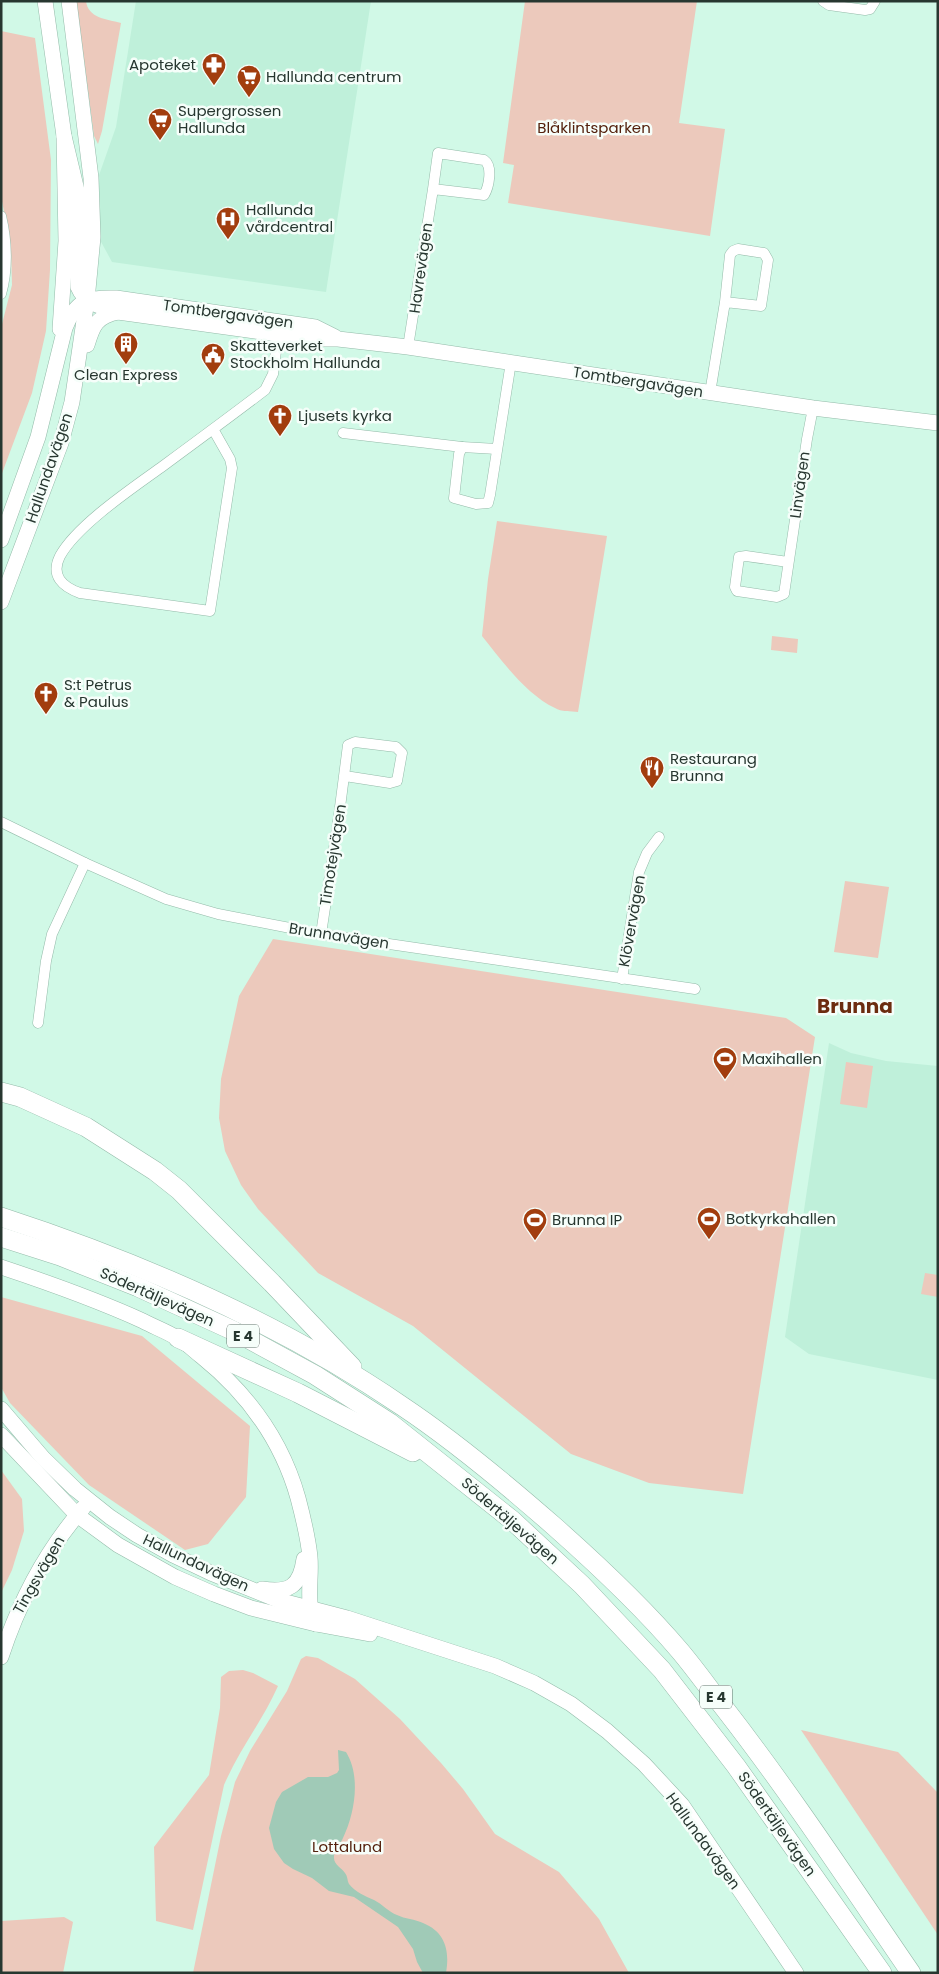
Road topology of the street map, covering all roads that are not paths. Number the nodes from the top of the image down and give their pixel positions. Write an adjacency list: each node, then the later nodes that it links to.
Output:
1 (45, 1): 5 (main road, Hallundavägen)
2 (69, 1): 8 (main road, Hallundavägen)
3 (823, 1): 4 (street)
4 (875, 1)
5 (64, 136): 10 (main road, Hallundavägen); 15 (main road, Hallundavägen)
6 (433, 189): 6 (street, Havrevägen); 14 (street, Havrevägen)
7 (1, 216): 9 (street)
8 (93, 237): 10 (main road, Hallundavägen); 12 (main road)
9 (1, 294)
10 (87, 300): 12 (main road, Tomtbergavägen); 15 (main road, Hallundavägen); 18 (main road, Hallundavägen)
11 (725, 302): 11 (street); 17 (street)
12 (117, 305): 13 (main road, Tomtbergavägen); 18 (main road)
13 (279, 328): 14 (main road, Tomtbergavägen); 21 (street)
14 (408, 347): 16 (main road, Tomtbergavägen)
15 (58, 358): 25 (main road, Hallundavägen)
16 (511, 362): 17 (main road, Tomtbergavägen); 24 (street)
17 (710, 393): 19 (main road, Tomtbergavägen)
18 (72, 402): 27 (main road, Hallundavägen)
19 (813, 408): 20 (main road, Tomtbergavägen); 26 (street, Linvägen)
20 (938, 423)
21 (213, 429): 21 (street)
22 (343, 432): 23 (street)
23 (462, 447): 24 (street); 24 (street)
24 (497, 449)
25 (1, 540)
26 (788, 562): 26 (street, Linvägen)
27 (1, 602)
28 (345, 776): 28 (street, Timotejvägen); 32 (street, Timotejvägen)
29 (1, 822): 31 (street, Brunnavägen)
30 (659, 837): 33 (street, Klövervägen)
31 (85, 863): 32 (street, Brunnavägen); 35 (street)
32 (321, 934): 33 (street, Brunnavägen)
33 (622, 979): 34 (street, Brunnavägen)
34 (695, 989)
35 (38, 1023)
36 (1, 1092): 41 (highway)
37 (1, 1218): 41 (highway, E 4)
38 (1, 1237): 44 (highway, Södertäljevägen / E 4)
39 (1, 1267): 40 (main road)
40 (178, 1338): 44 (highway); 47 (main road)
41 (368, 1384): 55 (highway, Södertäljevägen / E 4)
42 (1, 1409): 45 (main road, Hallundavägen)
43 (1, 1435): 46 (main road, Hallundavägen)
44 (462, 1479): 54 (highway, Södertäljevägen / E 4)
45 (89, 1501): 46 (main road, Tingsvägen); 48 (main road, Hallundavägen)
46 (77, 1515): 50 (main road, Hallundavägen); 52 (main road, Tingsvägen)
47 (305, 1528): 48 (main road); 49 (main road)
48 (245, 1587): 49 (main road, Hallundavägen)
49 (310, 1609): 50 (main road); 51 (main road, Hallundavägen)
50 (316, 1624): 51 (main road, Hallundavägen)
51 (434, 1646): 53 (main road, Hallundavägen)
52 (1, 1657)
53 (796, 1973)
54 (882, 1973)
55 (911, 1973)

